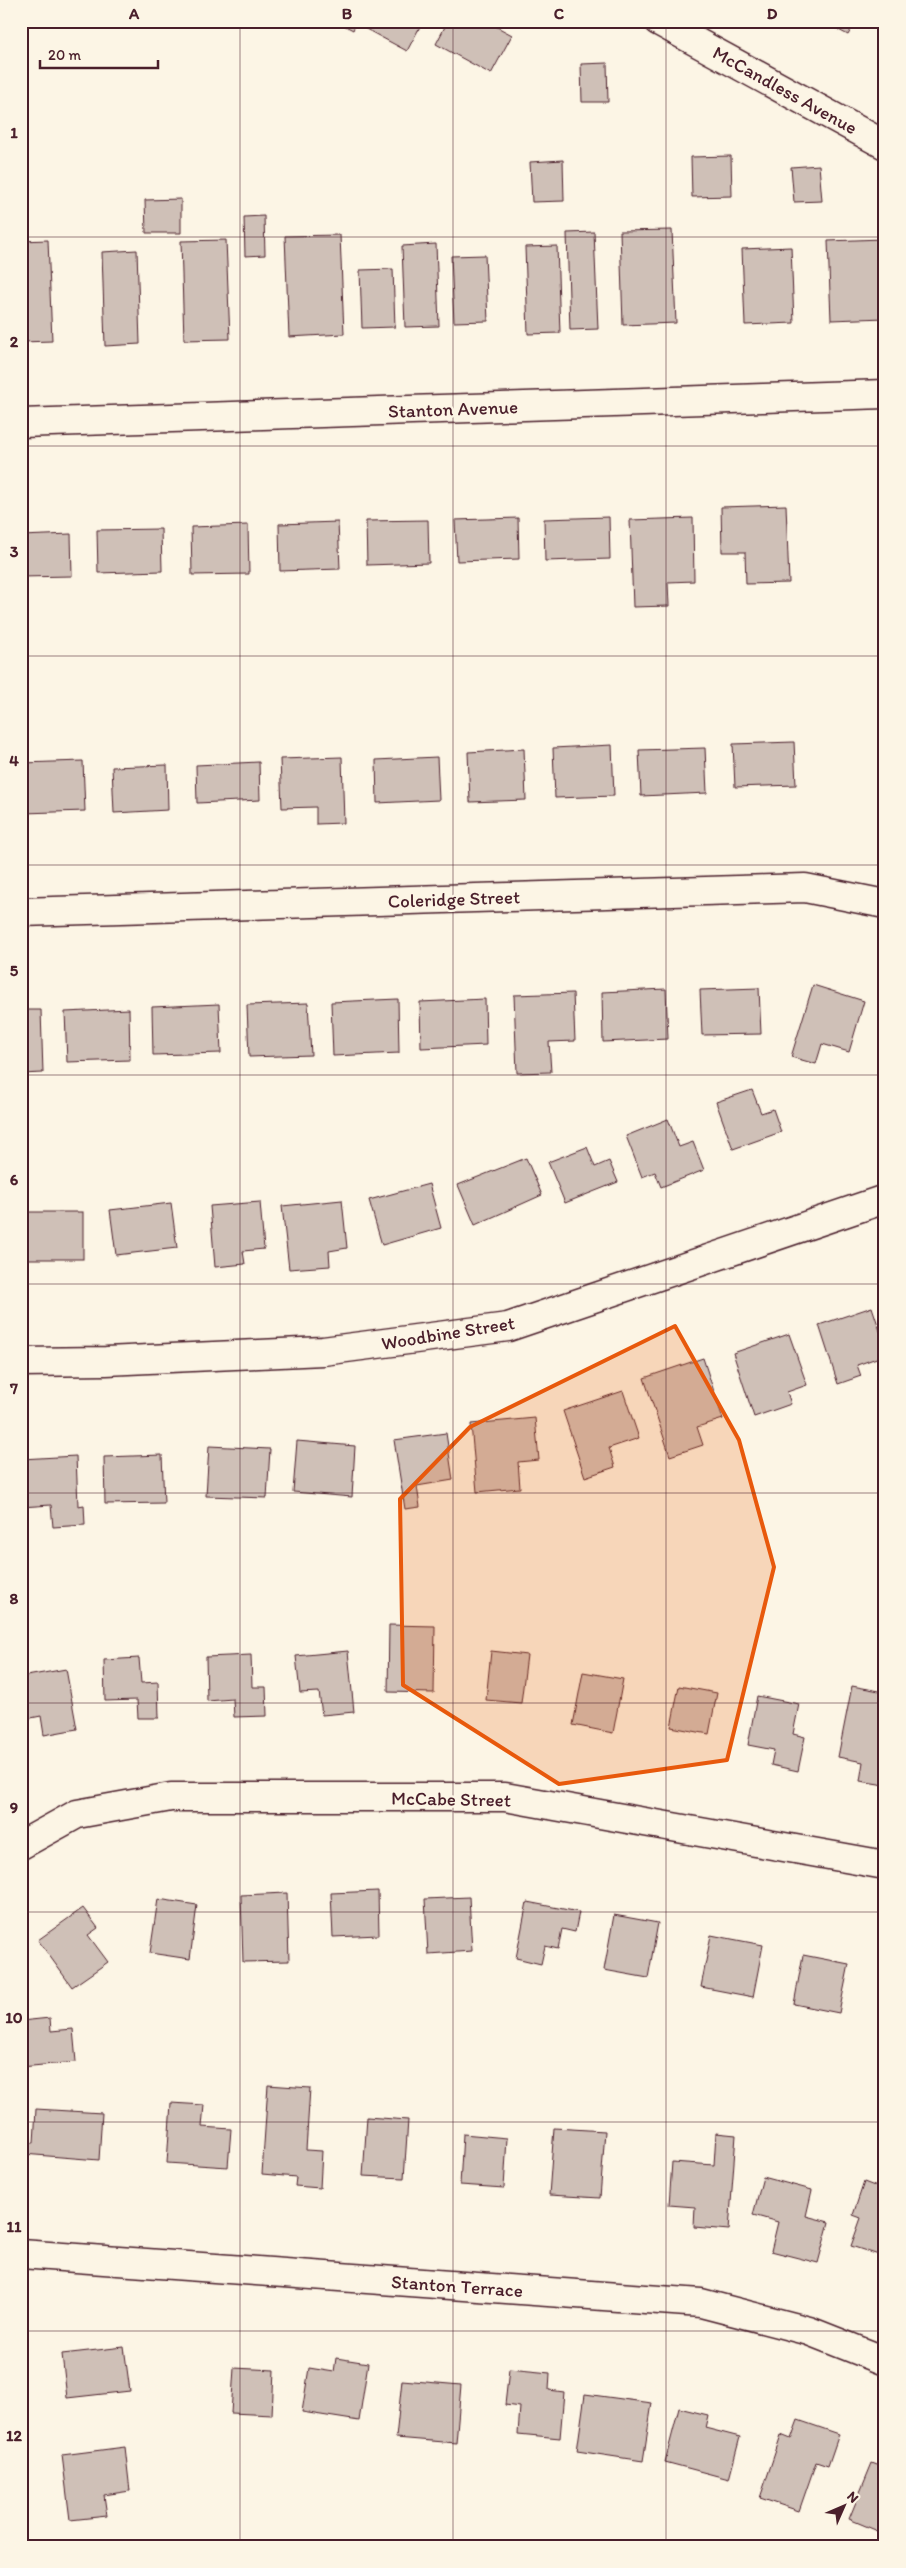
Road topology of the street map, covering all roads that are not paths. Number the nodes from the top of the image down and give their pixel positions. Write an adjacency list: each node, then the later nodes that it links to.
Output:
1 (658, 21): 2 (street, McCandless Avenue)
2 (885, 145)
3 (885, 394): 4 (street, Stanton Avenue)
4 (21, 423)
5 (885, 904): 6 (street, Coleridge Street)
6 (21, 912)
7 (885, 1199): 8 (street, Woodbine Street)
8 (21, 1362)
9 (21, 1845): 10 (street, McCabe Street)
10 (885, 1865)
11 (21, 2254): 12 (street, Stanton Terrace)
12 (885, 2361)

